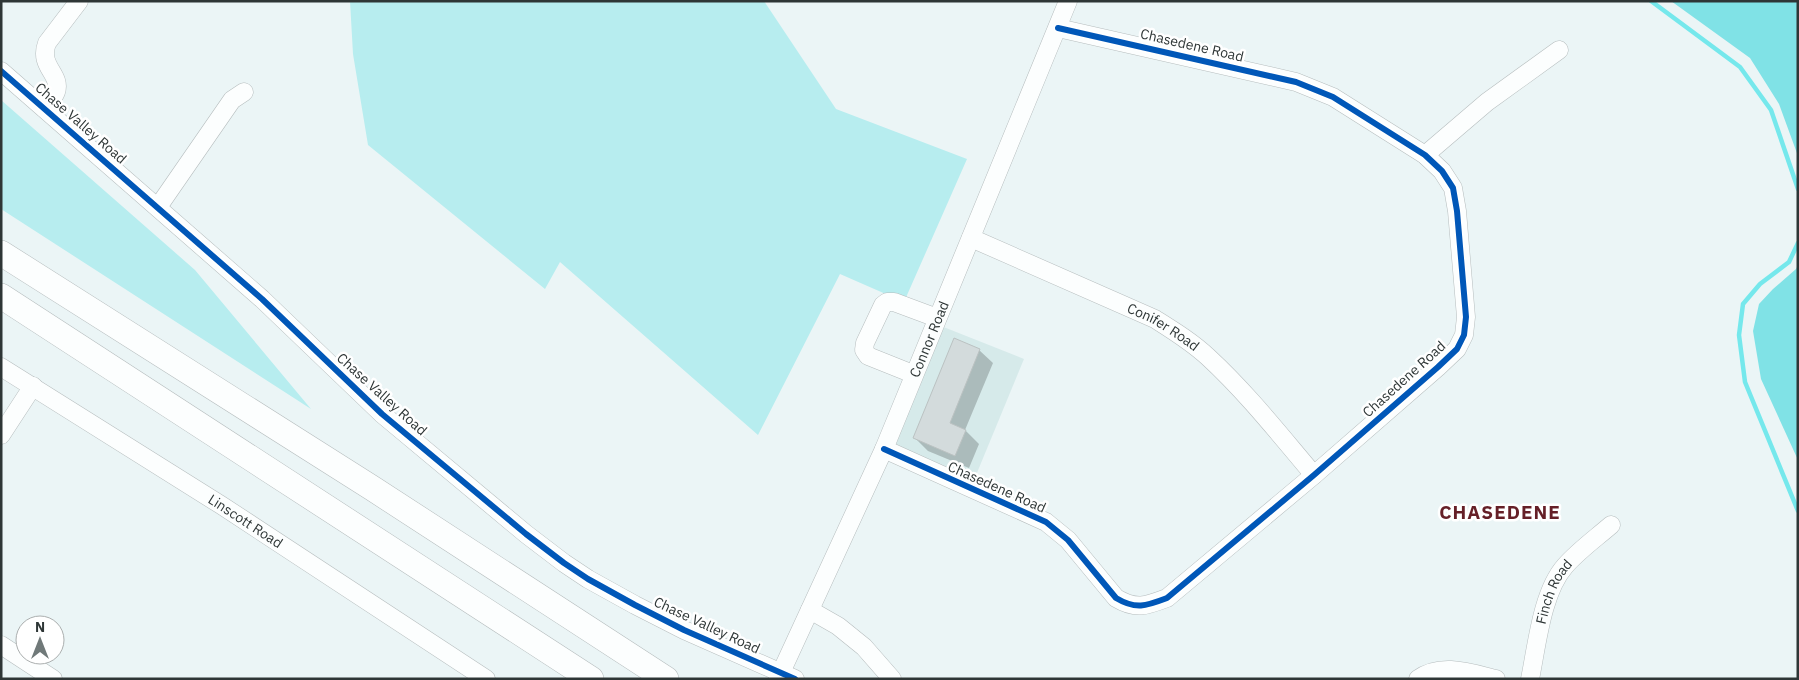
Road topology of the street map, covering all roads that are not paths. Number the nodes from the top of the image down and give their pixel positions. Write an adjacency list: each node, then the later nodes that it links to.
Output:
1 (78, 1): 7 (street)
2 (1068, 1): 3 (street, Connor Road)
3 (1058, 28): 8 (street, Chasedene Road); 10 (street, Connor Road)
4 (1559, 50): 8 (street)
5 (1, 71): 7 (street, Chase Valley Road)
6 (244, 92): 9 (street)
7 (44, 108): 9 (street, Chase Valley Road)
8 (1425, 155): 19 (street, Chasedene Road)
9 (158, 207): 23 (street, Chase Valley Road)
10 (971, 238): 13 (street, Connor Road); 19 (street, Conifer Road)
11 (1, 253): 27 (highway)
12 (1, 296): 26 (highway)
13 (937, 318): 15 (street, Connor Road); 15 (street)
14 (1, 367): 16 (street, Linscott Road)
15 (913, 374): 18 (street, Connor Road)
16 (33, 386): 17 (street); 25 (street, Linscott Road)
17 (1, 435)
18 (884, 449): 19 (street, Chasedene Road); 21 (street, Connor Road)
19 (1314, 475)
20 (1611, 525): 31 (street, Finch Road)
21 (810, 610): 23 (street, Connor Road); 28 (street)
22 (1, 645): 24 (street)
23 (785, 676)
24 (53, 679)
25 (486, 679)
26 (591, 679)
27 (666, 679)
28 (892, 679)
29 (1418, 679): 30 (street)
30 (1496, 679)
31 (1530, 679)

